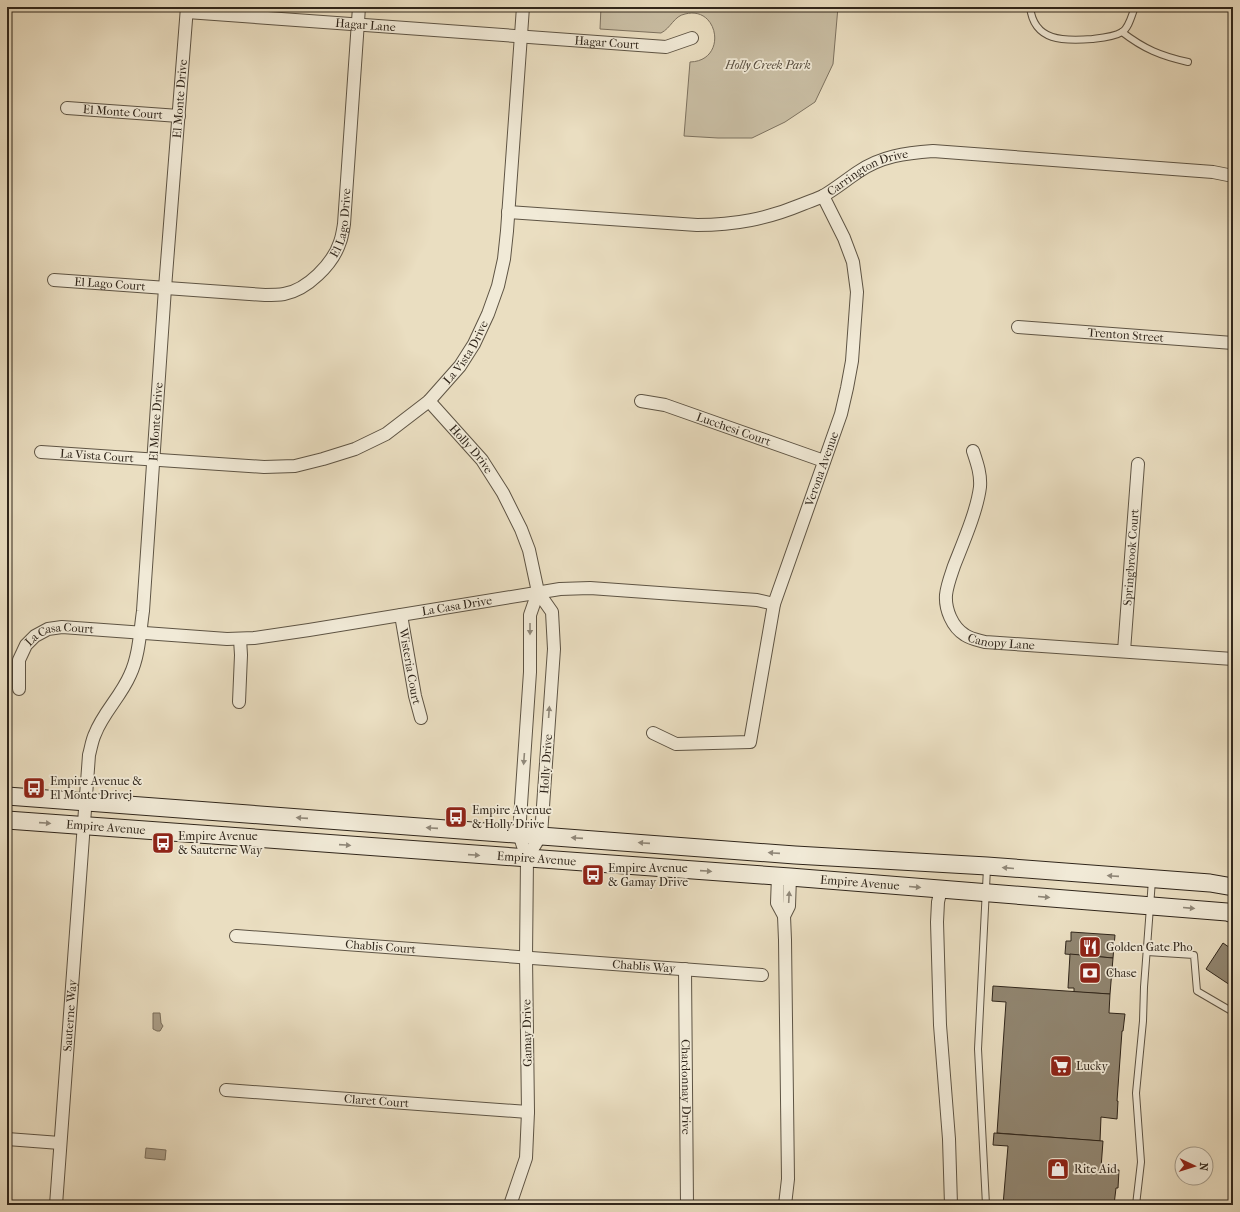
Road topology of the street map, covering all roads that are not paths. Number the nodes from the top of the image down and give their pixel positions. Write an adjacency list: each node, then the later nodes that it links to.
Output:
1 (359, 7): 6 (street, El Lago Drive)
2 (522, 7): 8 (street, La Vista Drive)
3 (1030, 7): 7 (lane)
4 (1134, 7): 7 (lane)
5 (187, 10): 6 (street, Hagar Lane); 12 (street, El Monte Drive)
6 (358, 25): 8 (street, Hagar Lane); 17 (street, El Lago Drive)
7 (1122, 32): 10 (lane)
8 (520, 36): 9 (street, Hagar Court); 15 (street, La Vista Drive)
9 (692, 38)
10 (1188, 62)
11 (67, 108): 12 (street, El Monte Court)
12 (179, 116): 17 (street, El Monte Drive)
13 (1233, 176): 14 (street, Carrington Drive)
14 (823, 196): 15 (street, Carrington Drive); 25 (street, Verona Avenue)
15 (508, 212): 20 (street, La Vista Drive)
16 (54, 280): 17 (street, El Lago Court)
17 (165, 288): 24 (street, El Monte Drive)
18 (1018, 327): 19 (street, Trenton Street)
19 (1233, 343)
20 (429, 400): 24 (street, La Vista Drive); 27 (street, Holly Drive)
21 (641, 401): 25 (street, Lucchesi Court)
22 (973, 451): 32 (street, Canopy Lane)
23 (41, 452): 24 (street, La Vista Court)
24 (153, 459): 30 (street, El Monte Drive)
25 (824, 461): 28 (street, Verona Avenue)
26 (1138, 464): 32 (street, Springbrook Court)
27 (538, 592): 28 (street, La Casa Drive); 29 (street, La Casa Drive); 42 (street, Holly Drive, one-way to 42); 43 (street, Holly Drive, one-way to 27)
28 (774, 604): 37 (street, Verona Avenue)
29 (401, 615): 31 (street, La Casa Drive); 36 (street, Wisteria Court)
30 (140, 632): 31 (street, La Casa Drive); 34 (street, La Casa Court); 39 (street, El Monte Drive)
31 (240, 639): 35 (street)
32 (1124, 651): 33 (street, Canopy Lane)
33 (1233, 659)
34 (19, 689)
35 (239, 702)
36 (421, 718)
37 (653, 733)
38 (7, 796): 39 (main road, Empire Avenue)
39 (84, 801): 41 (street, El Monte Drive); 42 (main road, Empire Avenue, one-way to 39)
40 (7, 820): 41 (main road, Empire Avenue, one-way to 41)
41 (83, 825): 44 (main road, Empire Avenue, one-way to 44); 63 (street, Sauterne Way)
42 (519, 834): 43 (main road, Empire Avenue); 44 (street, Holly Drive)
43 (541, 835): 44 (street, Holly Drive); 45 (main road, Empire Avenue, one-way to 43)
44 (527, 858): 47 (main road, Empire Avenue, one-way to 47); 56 (street, Gamay Drive)
45 (868, 860): 46 (main road, Empire Avenue); 47 (main road)
46 (987, 866): 48 (main road, Empire Avenue, one-way to 46); 51 (lane)
47 (784, 876): 50 (main road, Empire Avenue, one-way to 50); 67 (street)
48 (1152, 879): 49 (main road, Empire Avenue); 52 (lane)
49 (1233, 887)
50 (941, 889): 51 (main road, Empire Avenue); 68 (street)
51 (985, 892): 52 (main road, Empire Avenue, one-way to 52); 69 (lane)
52 (1150, 905): 53 (main road, Empire Avenue, one-way to 53); 55 (lane)
53 (1233, 914)
54 (236, 936): 56 (street, Chablis Court)
55 (1147, 952): 59 (lane); 70 (lane)
56 (526, 957): 57 (street, Chablis Way); 61 (street, Gamay Drive)
57 (685, 969): 58 (street, Chablis Way); 66 (street, Chardonnay Drive)
58 (762, 975)
59 (1233, 1012)
60 (226, 1090): 61 (street, Claret Court)
61 (528, 1112): 65 (street, Gamay Drive)
62 (7, 1140): 63 (street)
63 (60, 1143): 64 (street, Sauterne Way)
64 (56, 1205)
65 (510, 1205)
66 (687, 1205)
67 (785, 1205)
68 (951, 1205)
69 (986, 1205)
70 (1136, 1205)

